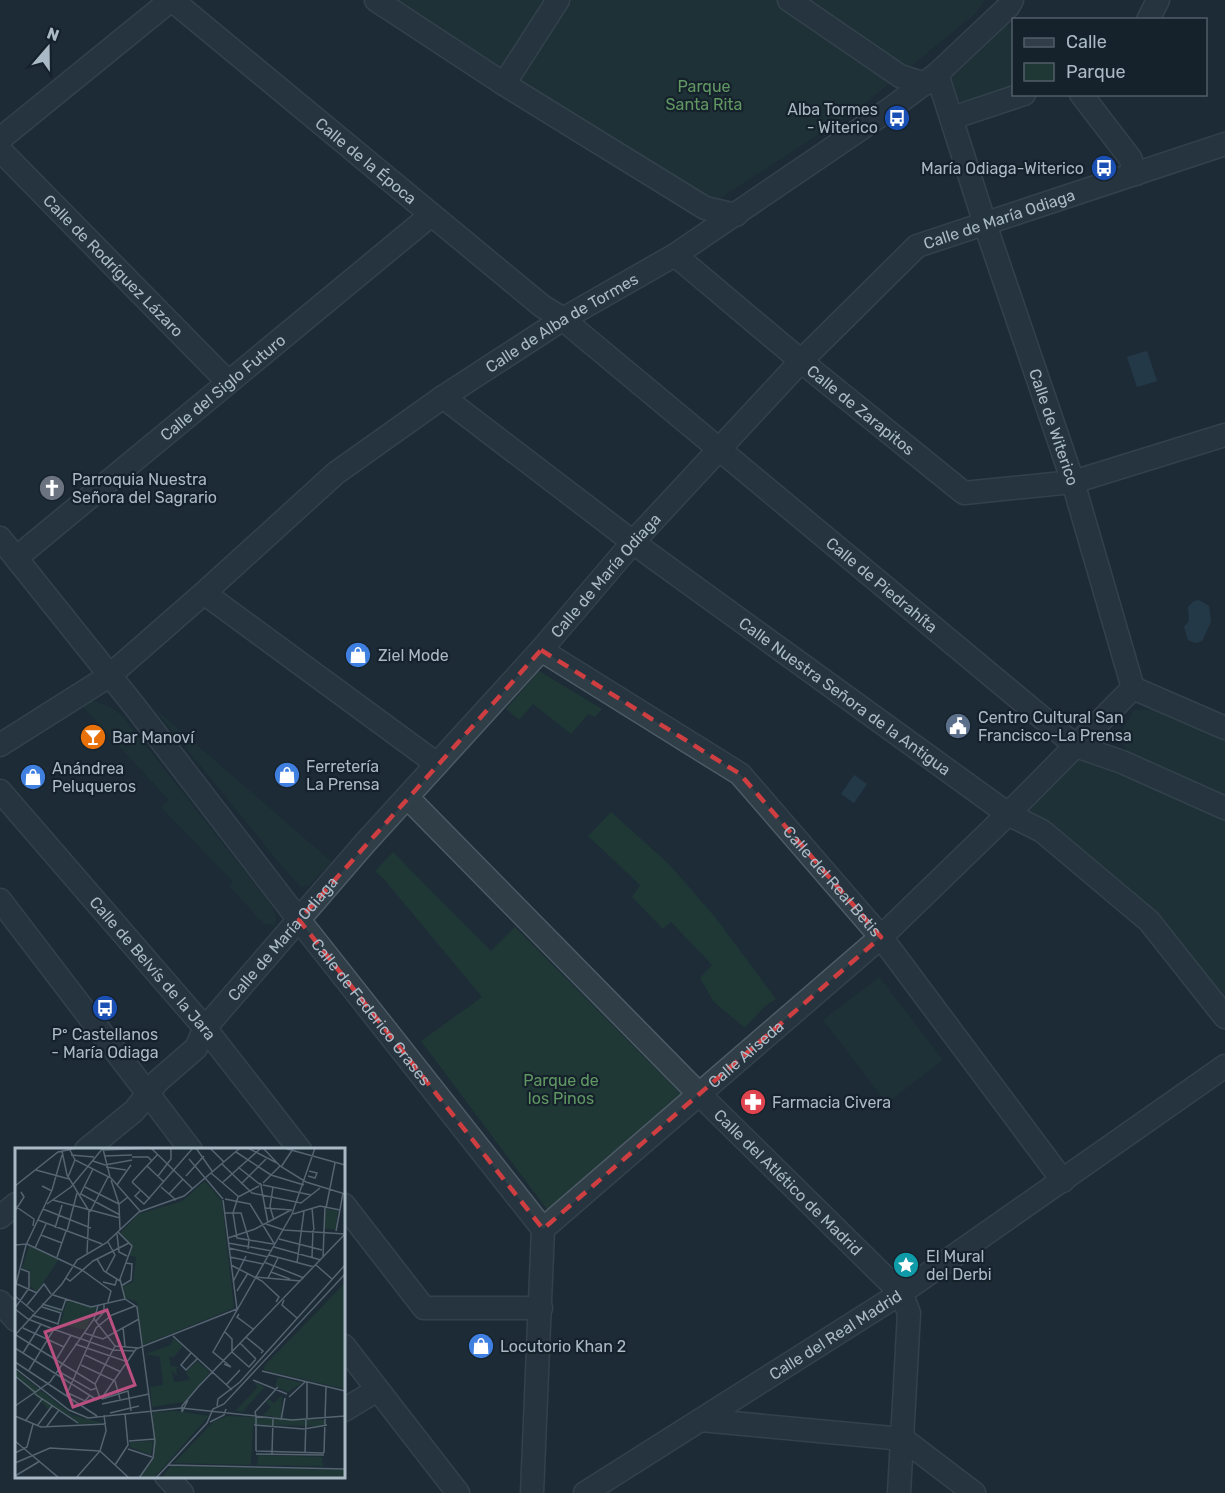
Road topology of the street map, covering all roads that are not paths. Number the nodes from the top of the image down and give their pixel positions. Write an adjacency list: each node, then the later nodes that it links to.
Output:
1 (171, 0): 13 (street); 17 (street, Calle de la Época)
2 (376, 0): 9 (street)
3 (558, 0): 9 (street)
4 (789, 0): 8 (street)
5 (1158, 0): 7 (street)
6 (1013, 9): 8 (street, Calle de Alba de Tormes)
7 (1149, 18)
8 (931, 79): 12 (street, Calle de Witerico); 18 (street, Calle de Alba de Tormes)
9 (504, 84): 18 (street)
10 (1018, 96): 12 (street)
11 (1083, 96): 16 (street)
12 (952, 118): 19 (street, Calle de Witerico)
13 (0, 139)
14 (1225, 144): 16 (street, Calle de María Odiaga)
15 (0, 150): 23 (street, Calle de Rodríguez Lázaro)
16 (1136, 174): 19 (street, Calle de María Odiaga)
17 (431, 215): 21 (street, Calle de la Época); 23 (street, Calle del Siglo Futuro)
18 (736, 215): 20 (street, Calle de Alba de Tormes)
19 (985, 224): 22 (street, Calle de María Odiaga); 27 (street, Calle de Witerico)
20 (675, 255): 21 (street, Calle de Alba de Tormes); 22 (street, Calle de Zarapitos)
21 (563, 319): 24 (street, Calle de Alba de Tormes); 26 (street, Calle de Piedrahíta)
22 (801, 361): 26 (street, Calle de María Odiaga); 27 (street, Calle de Zarapitos)
23 (228, 382): 30 (street, Calle del Siglo Futuro)
24 (443, 397): 29 (street, Calle Nuestra Señora de la Antigua); 31 (street, Calle de Alba de Tormes)
25 (1225, 435): 27 (street, Calle de Zarapitos)
26 (719, 448): 29 (street, Calle de María Odiaga); 37 (street, Calle de Piedrahíta)
27 (1073, 482): 34 (street, Calle de Witerico)
28 (0, 538): 30 (street, Calle de Federico Grases)
29 (633, 542): 32 (street, Calle de María Odiaga); 42 (street, Calle Nuestra Señora de la Antigua)
30 (16, 558): 33 (street, Calle de Federico Grases)
31 (204, 593): 33 (street, Calle de Alba de Tormes); 38 (street)
32 (541, 650): 38 (street, Calle de María Odiaga); 45 (street, Calle del Real Betis)
33 (109, 676): 36 (street, Calle de Alba de Tormes); 44 (street, Calle de Federico Grases)
34 (1133, 688): 35 (street); 37 (street, Calle Aliseda)
35 (1225, 728)
36 (0, 745)
37 (1076, 746): 41 (street, Calle de Piedrahíta); 42 (street, Calle Aliseda)
38 (437, 764): 40 (street, Calle de María Odiaga)
39 (0, 791): 47 (street, Calle de Belvís de la Jara)
40 (407, 797): 44 (street, Calle de María Odiaga); 50 (street, Calle del Atlético de Madrid)
41 (1225, 807)
42 (1008, 814): 45 (street, Calle Aliseda); 46 (street, Calle Nuestra Señora de la Antigua)
43 (0, 900): 49 (street)
44 (299, 920): 47 (street, Calle de María Odiaga); 58 (street, Calle de Federico Grases)
45 (881, 937): 50 (street, Calle Aliseda); 54 (street, Calle del Real Betis)
46 (1225, 1017)
47 (205, 1028): 49 (street, Calle de María Odiaga); 53 (street, Calle de Belvís de la Jara)
48 (1225, 1066): 54 (street, Calle del Real Madrid)
49 (148, 1094): 51 (street, Calle de María Odiaga); 52 (street)
50 (699, 1094): 58 (street, Calle Aliseda); 59 (street, Calle del Atlético de Madrid)
51 (87, 1148)
52 (190, 1148)
53 (299, 1148)
54 (1063, 1181): 59 (street, Calle del Real Madrid)
55 (15, 1205): 57 (street)
56 (345, 1206): 60 (street)
57 (0, 1217)
58 (543, 1229): 60 (street)
59 (901, 1293): 64 (street, Calle del Real Madrid); 65 (street)
60 (541, 1308): 69 (street)
61 (345, 1347): 62 (street)
62 (377, 1390): 63 (street); 68 (street)
63 (345, 1409)
64 (701, 1420): 65 (street); 70 (street, Calle del Real Madrid)
65 (903, 1439): 71 (street); 72 (street)
66 (168, 1478): 67 (street)
67 (182, 1493)
68 (458, 1493)
69 (532, 1493)
70 (585, 1493)
71 (898, 1493)
72 (974, 1493)

